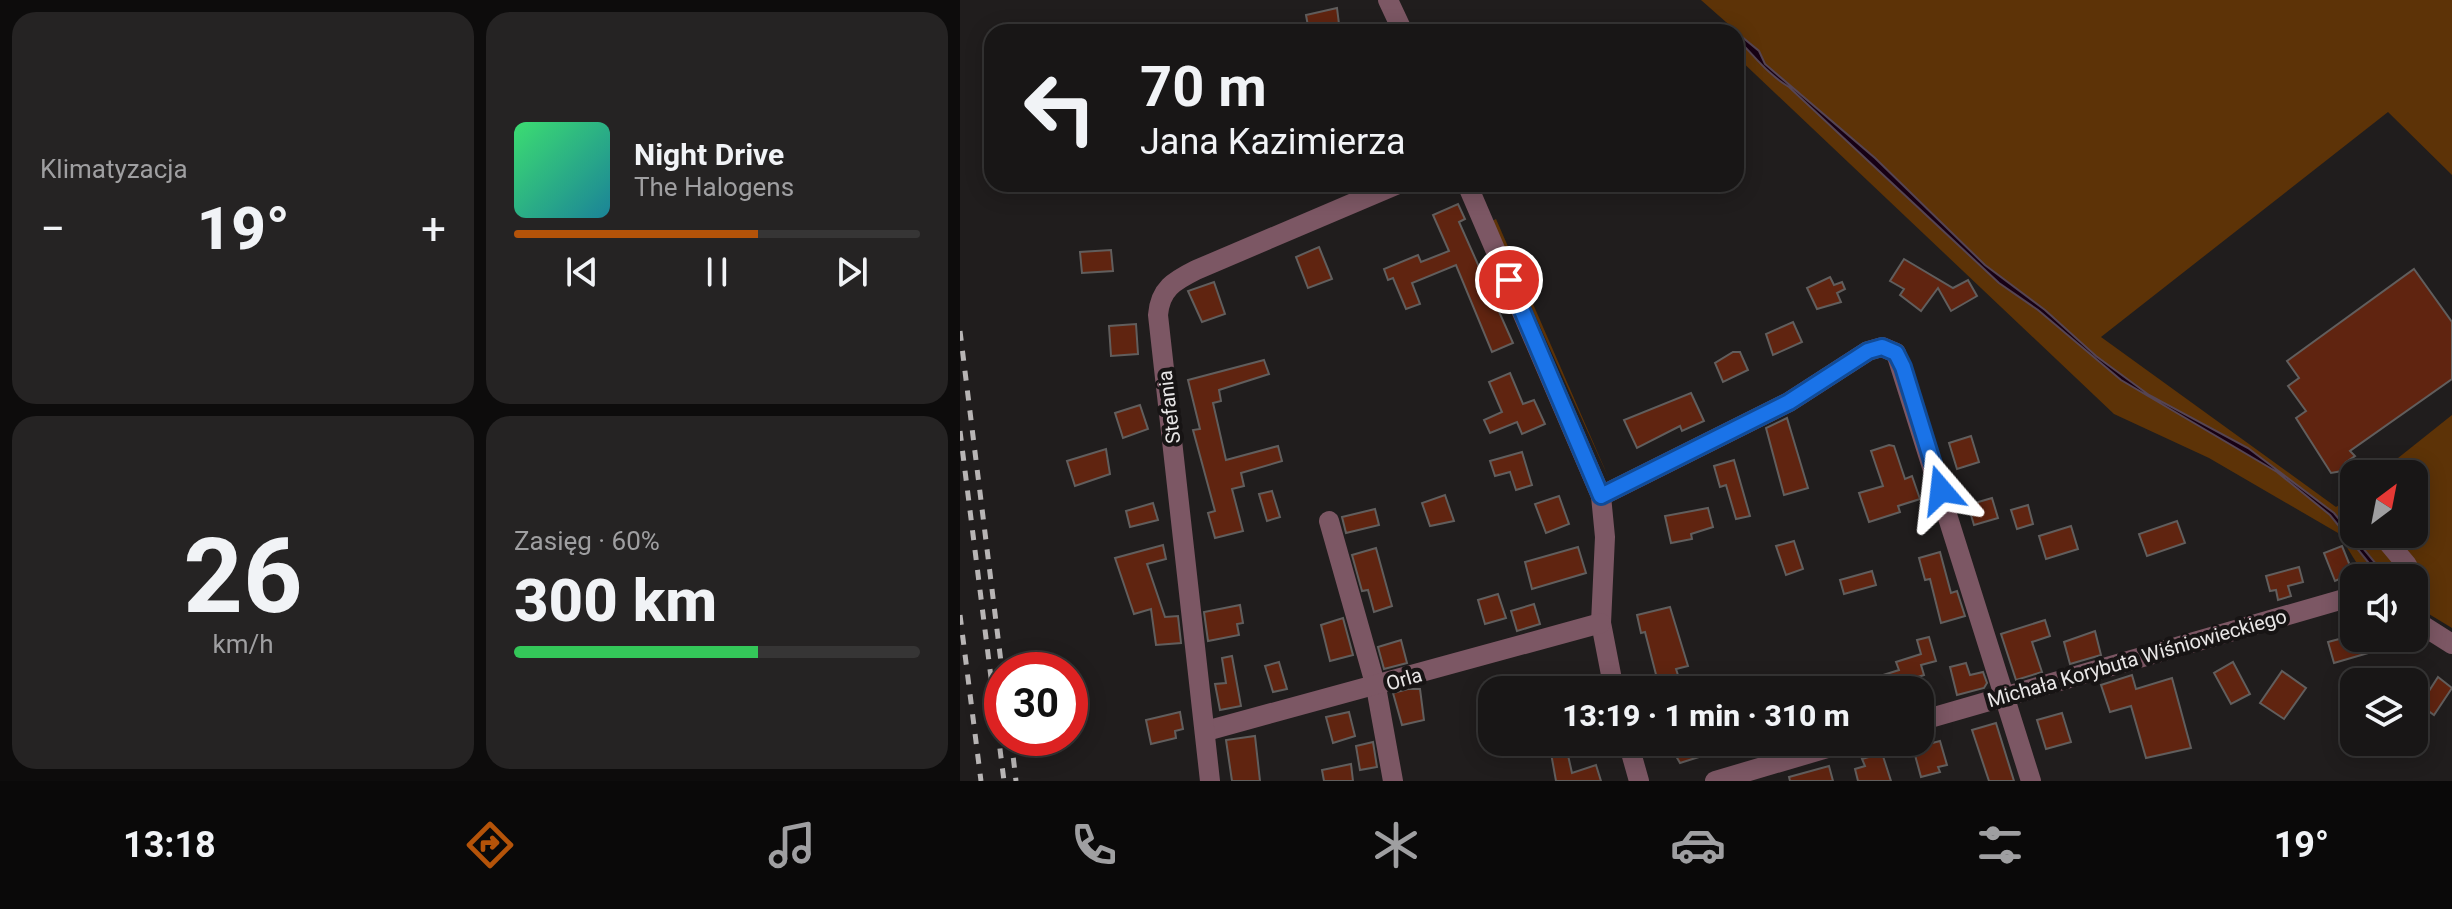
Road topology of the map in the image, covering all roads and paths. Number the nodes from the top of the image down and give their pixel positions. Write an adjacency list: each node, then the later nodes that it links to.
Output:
1 (1388, 0): 2 (street)
2 (1399, 24)
3 (1379, 192): 17 (street, Stefania)
4 (1470, 192): 5 (street)
5 (1601, 496): 10 (street); 15 (street)
6 (1329, 521): 14 (street)
7 (2393, 548): 8 (street)
8 (2406, 564)
9 (2340, 600): 15 (street, Michała Korybuta Wiśniowieckiego)
10 (1601, 623): 13 (street); 14 (street, Orla)
11 (2428, 629): 12 (street)
12 (2452, 644)
13 (1611, 676)
14 (1376, 687): 17 (street, Orla); 21 (street)
15 (2005, 695): 16 (street, Michała Korybuta Wiśniowieckiego); 24 (street)
16 (1934, 717)
17 (1206, 731): 20 (street, Stefania)
18 (1632, 756): 22 (street)
19 (1800, 756): 23 (street)
20 (1210, 781)
21 (1393, 781)
22 (1639, 781)
23 (1715, 781)
24 (2031, 781)

